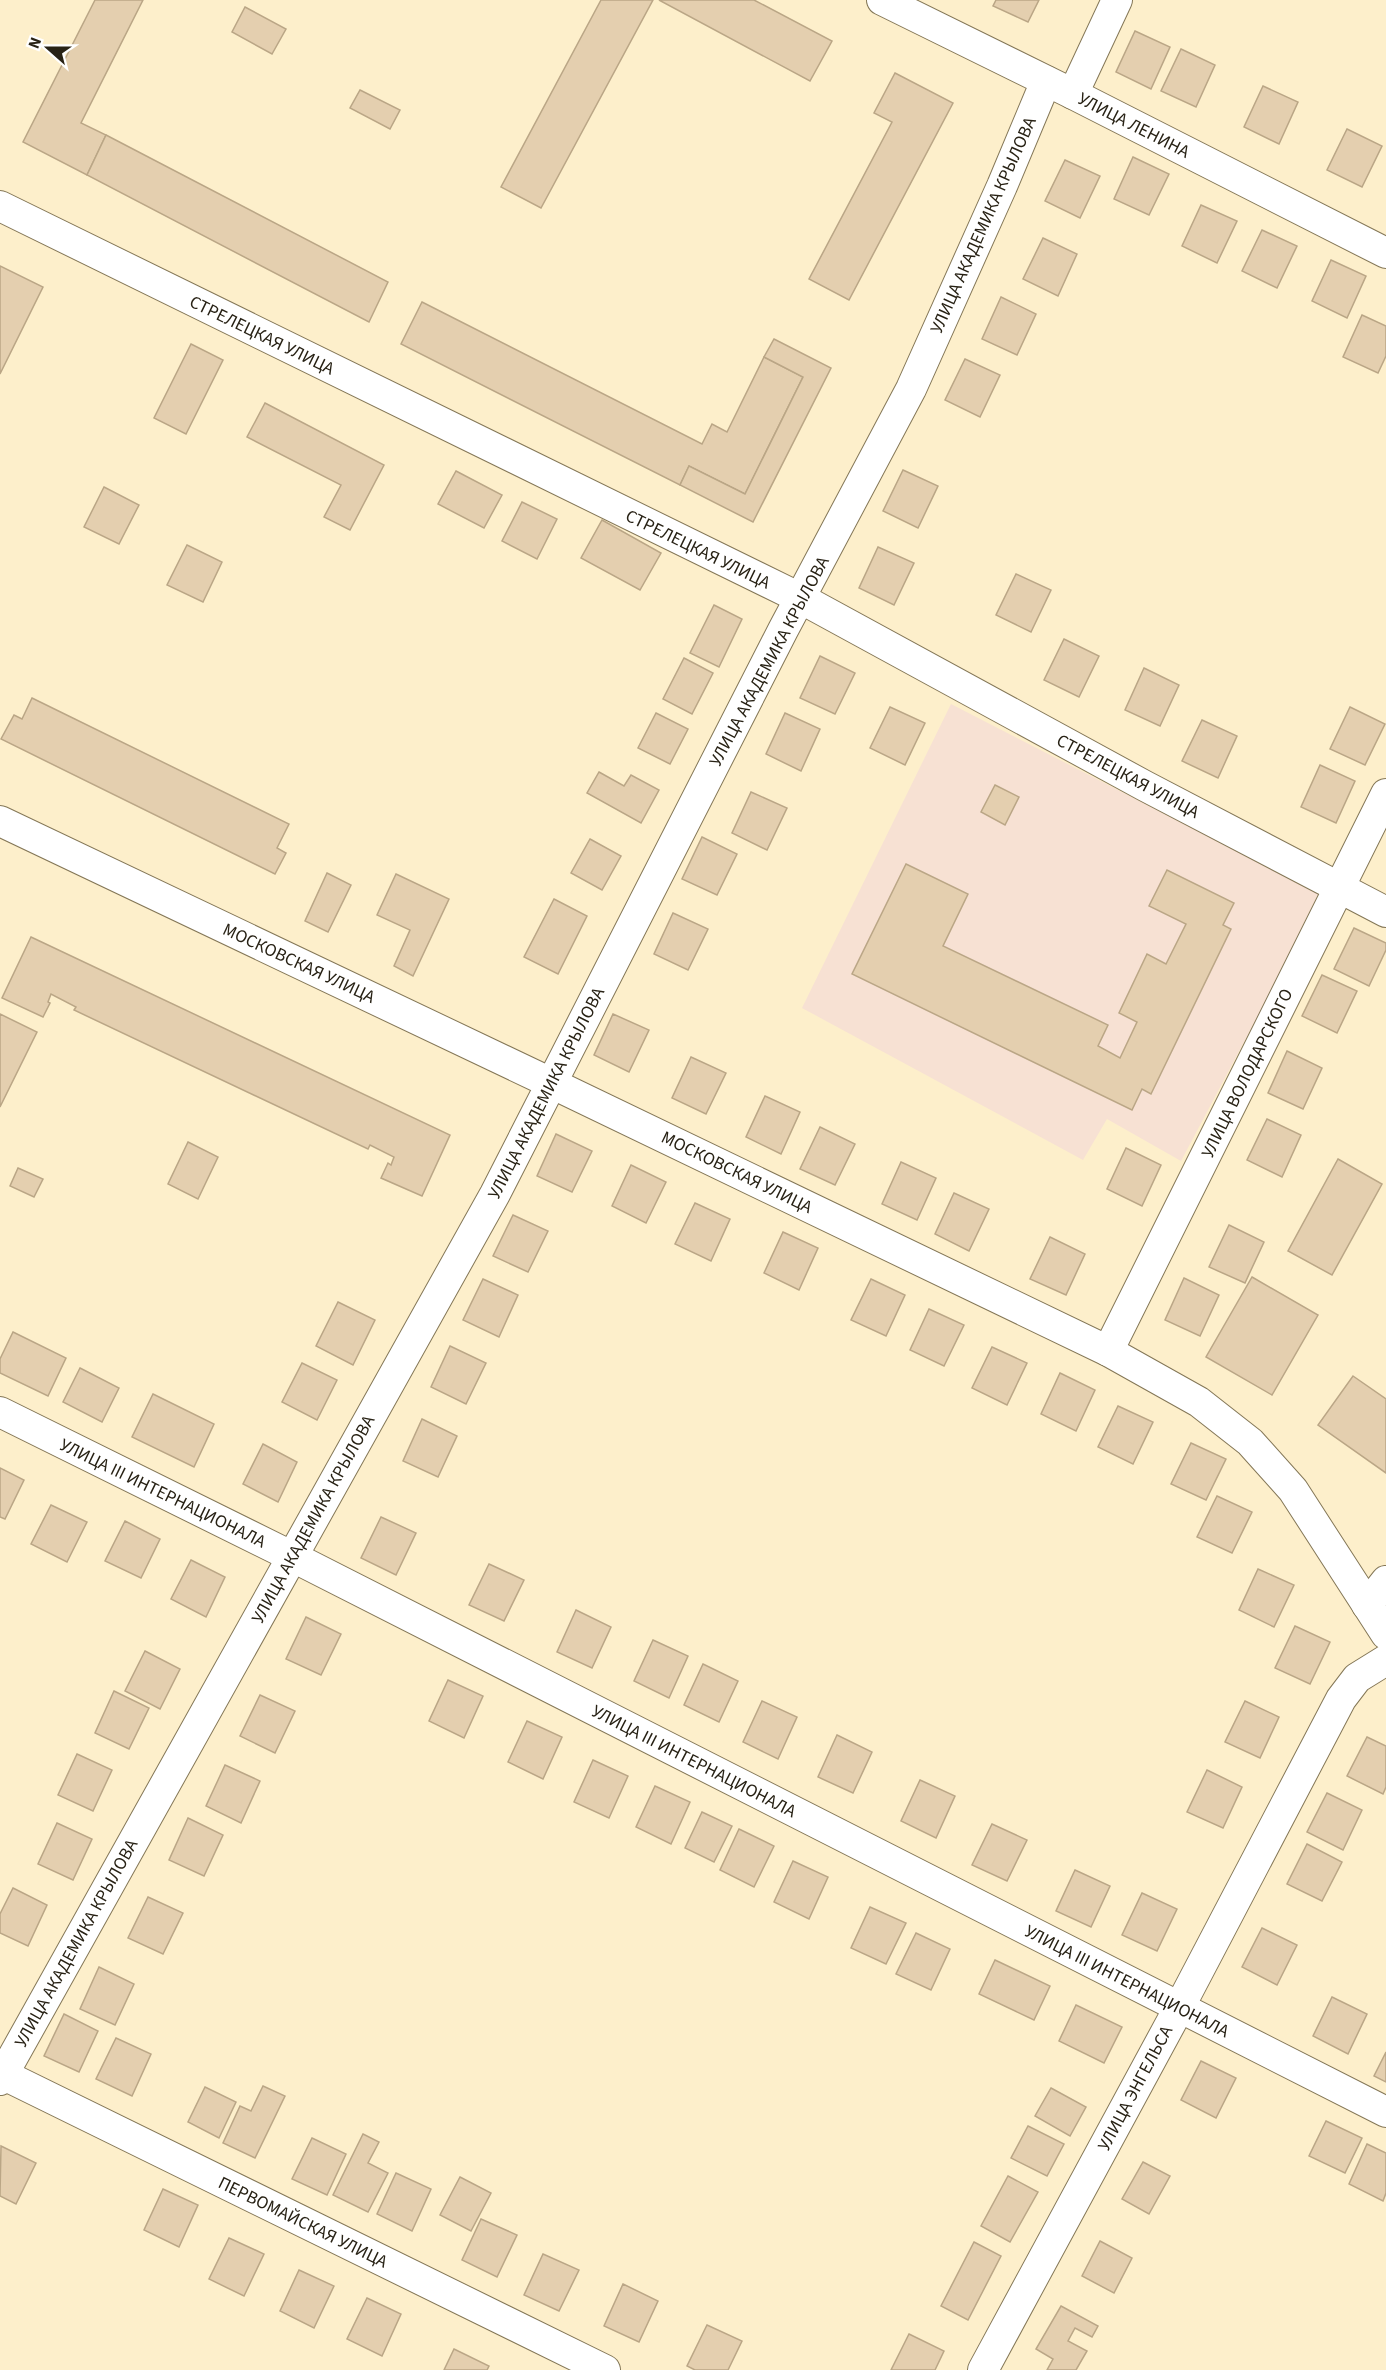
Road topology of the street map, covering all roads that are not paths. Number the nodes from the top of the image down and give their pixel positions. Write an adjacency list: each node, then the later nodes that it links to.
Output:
1 (882, 0): 3 (street, УЛИЦА ЛЕНИНА)
2 (1117, 0): 4 (street)
3 (1046, 81): 4 (street, УЛИЦА ЛЕНИНА); 7 (street, УЛИЦА АКАДЕМИКА КРЫЛОВА)
4 (1073, 94): 6 (street, УЛИЦА ЛЕНИНА)
5 (0, 206): 7 (street, СТРЕЛЕЦКАЯ УЛИЦА)
6 (1386, 253)
7 (800, 598): 10 (street, СТРЕЛЕЦКАЯ УЛИЦА); 12 (street, УЛИЦА АКАДЕМИКА КРЫЛОВА)
8 (1386, 794): 10 (street, УЛИЦА ВОЛОДАРСКОГО)
9 (0, 821): 12 (street, МОСКОВСКАЯ УЛИЦА)
10 (1338, 888): 11 (street, СТРЕЛЕЦКАЯ УЛИЦА); 13 (street, УЛИЦА ВОЛОДАРСКОГО)
11 (1386, 912)
12 (551, 1083): 13 (street, МОСКОВСКАЯ УЛИЦА); 15 (street, УЛИЦА АКАДЕМИКА КРЫЛОВА)
13 (1108, 1351): 17 (street, МОСКОВСКАЯ УЛИЦА)
14 (0, 1412): 15 (street, УЛИЦА III ИНТЕРНАЦИОНАЛА)
15 (291, 1556): 20 (street, УЛИЦА III ИНТЕРНАЦИОНАЛА); 21 (street, УЛИЦА АКАДЕМИКА КРЫЛОВА)
16 (1386, 1581): 17 (street)
17 (1367, 1605): 18 (street, МОСКОВСКАЯ УЛИЦА)
18 (1386, 1634)
19 (1386, 1660): 20 (street, УЛИЦА ЭНГЕЛЬСА)
20 (1179, 2008): 22 (street, УЛИЦА III ИНТЕРНАЦИОНАЛА); 24 (street, УЛИЦА ЭНГЕЛЬСА)
21 (1, 2076): 23 (street, ПЕРВОМАЙСКАЯ УЛИЦА)
22 (1386, 2112)
23 (605, 2370)
24 (983, 2370)

